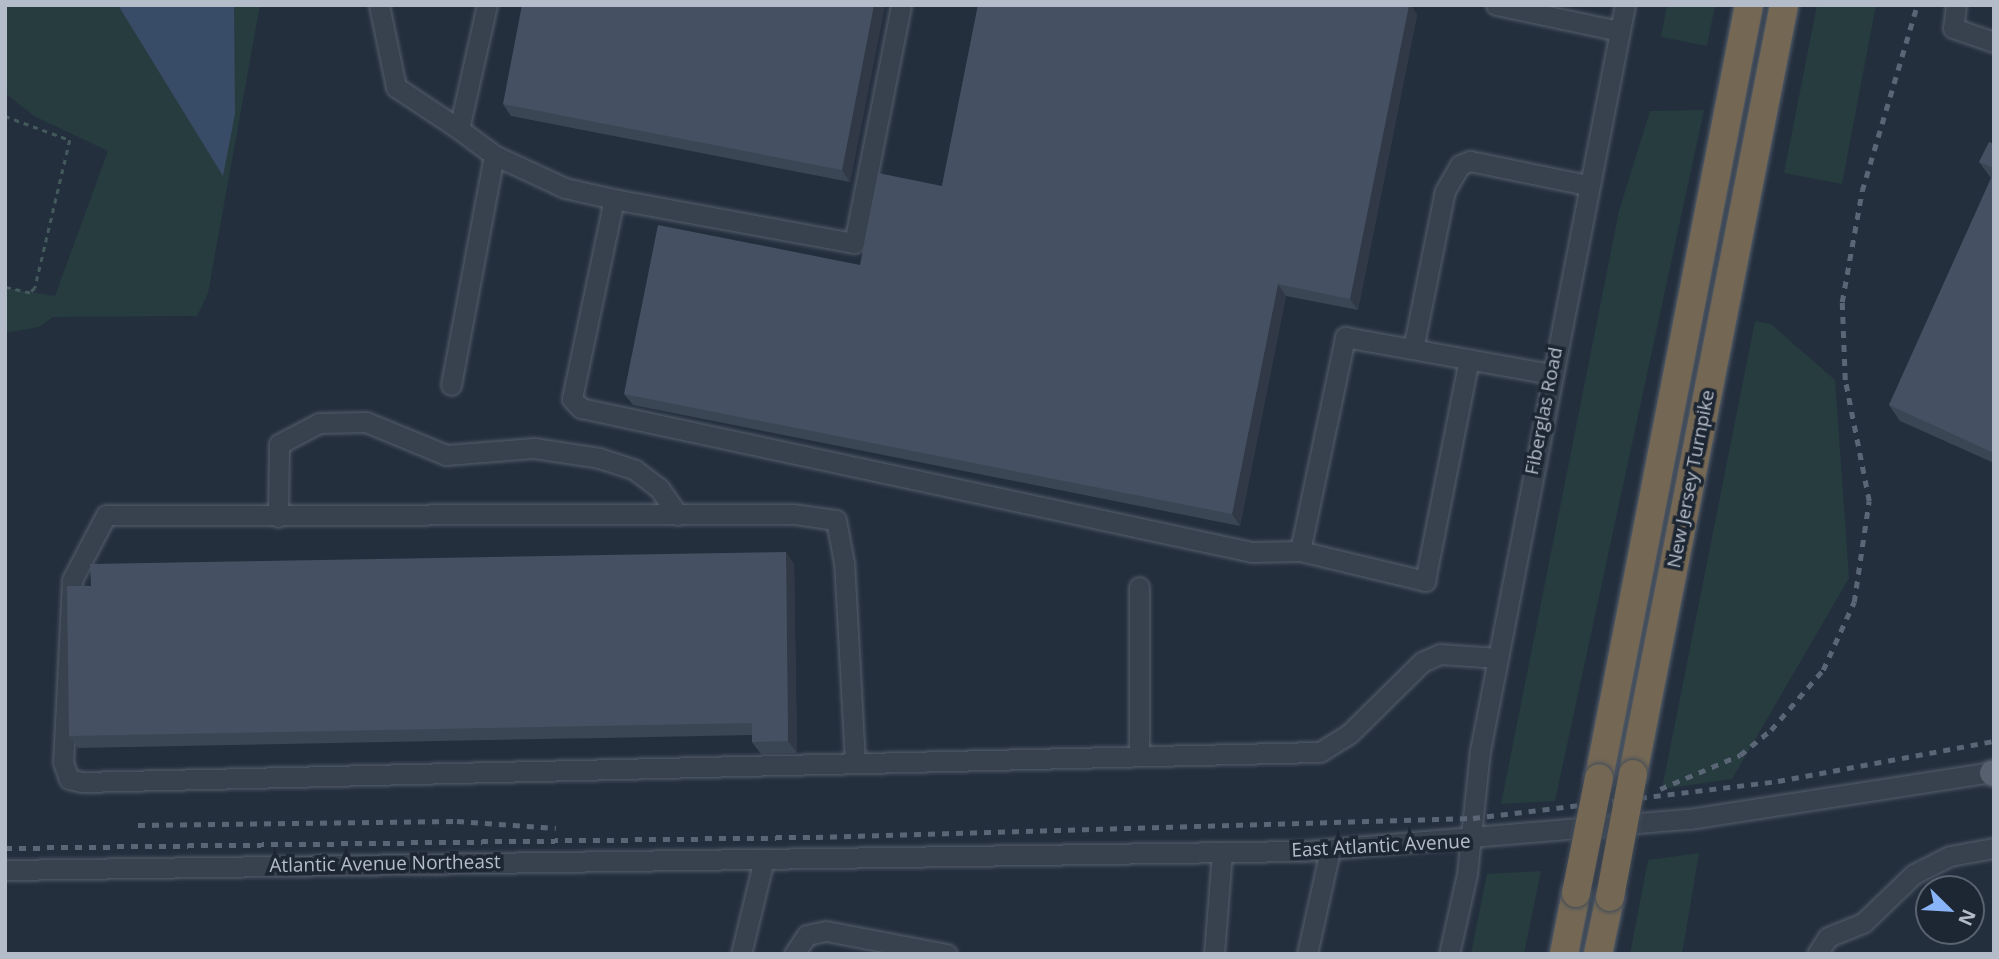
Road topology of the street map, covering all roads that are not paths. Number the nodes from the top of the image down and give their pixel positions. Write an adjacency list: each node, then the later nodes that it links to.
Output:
1 (379, 5): 12 (street)
2 (487, 5): 12 (street)
3 (901, 5): 15 (street)
4 (1496, 5): 9 (street)
5 (1625, 5): 10 (street, Fiberglas Road)
6 (1749, 5): 40 (highway, New Jersey Turnpike, bridge)
7 (1784, 5): 41 (highway, New Jersey Turnpike, bridge)
8 (1956, 5): 11 (street)
9 (1531, 9): 10 (street)
10 (1619, 31): 14 (street, Fiberglas Road)
11 (1994, 42)
12 (459, 129): 13 (street)
13 (494, 155): 15 (street); 19 (street)
14 (1587, 185): 16 (street); 18 (street, Fiberglas Road)
15 (614, 199): 22 (street)
16 (1413, 349): 17 (street); 22 (street)
17 (1469, 359): 18 (street); 22 (street)
18 (1551, 374): 24 (street, Fiberglas Road)
19 (451, 385)
20 (678, 515): 21 (street); 21 (street); 26 (street)
21 (278, 517): 26 (street)
22 (1300, 551)
23 (1139, 587): 25 (street)
24 (1497, 658): 25 (street); 28 (street, Fiberglas Road)
25 (1139, 755): 26 (street)
26 (855, 763)
27 (1993, 773): 28 (street, East Atlantic Avenue)
28 (1471, 841): 30 (street, East Atlantic Avenue); 39 (street, Fiberglas Road)
29 (1994, 848): 42 (street)
30 (1330, 850): 31 (street, East Atlantic Avenue); 38 (street)
31 (1222, 853): 32 (street, East Atlantic Avenue); 37 (street)
32 (764, 859): 33 (street, Atlantic Avenue Northeast); 34 (street)
33 (5, 870)
34 (741, 954)
35 (794, 954): 36 (street)
36 (947, 954)
37 (1214, 954)
38 (1307, 954)
39 (1449, 954)
40 (1564, 954)
41 (1598, 954)
42 (1816, 954)

